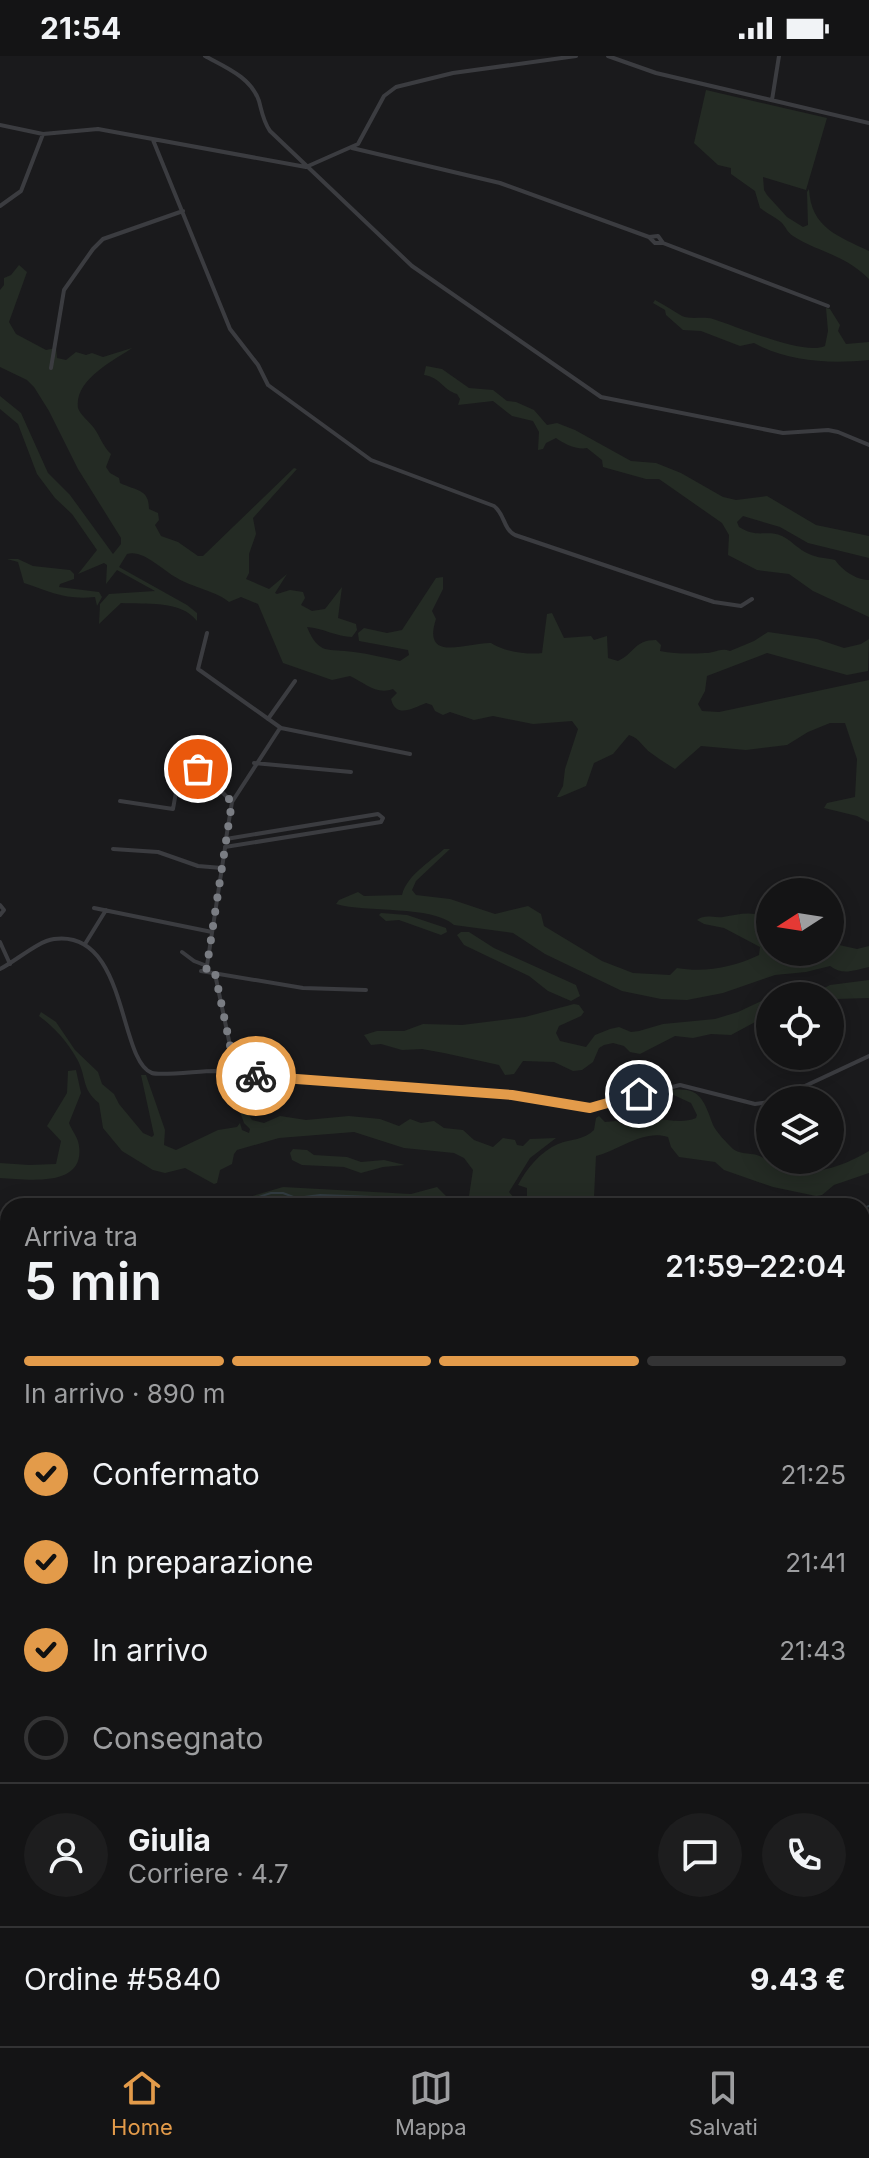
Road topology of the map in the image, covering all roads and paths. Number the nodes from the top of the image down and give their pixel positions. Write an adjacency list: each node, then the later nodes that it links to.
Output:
1 (205, 56): 11 (street)
2 (576, 56): 10 (street)
3 (608, 56): 5 (street)
4 (779, 56): 5 (street)
5 (772, 100): 6 (street)
6 (869, 123)
7 (0, 125): 8 (street)
8 (43, 134): 9 (street); 12 (street)
9 (153, 140): 11 (street); 13 (street)
10 (352, 148): 11 (street); 14 (street)
11 (306, 167): 16 (street)
12 (0, 206)
13 (183, 211): 15 (street); 17 (street)
14 (828, 306)
15 (51, 368)
16 (869, 445)
17 (752, 599)
18 (207, 633): 20 (street)
19 (295, 681): 20 (street)
20 (268, 719): 21 (street)
21 (280, 728): 22 (street); 23 (street)
22 (410, 754)
23 (254, 763): 24 (street); 26 (street)
24 (351, 772)
25 (120, 801): 26 (street)
26 (232, 802): 27 (street)
27 (226, 839): 28 (street); 28 (street)
28 (225, 847): 30 (street)
29 (113, 849): 30 (street)
30 (222, 868): 35 (street)
31 (0, 905): 34 (street)
32 (94, 908): 33 (street)
33 (106, 910): 35 (street); 37 (street)
34 (0, 915)
35 (212, 932): 41 (street)
36 (0, 942): 39 (street)
37 (85, 944): 39 (street); 45 (street)
38 (182, 952): 41 (street)
39 (10, 964): 40 (street)
40 (0, 969)
41 (205, 970): 42 (street)
42 (215, 973): 43 (street); 45 (street)
43 (366, 990)
44 (869, 1056): 46 (street)
45 (236, 1074): 47 (street)
46 (805, 1086)
47 (756, 1104)

